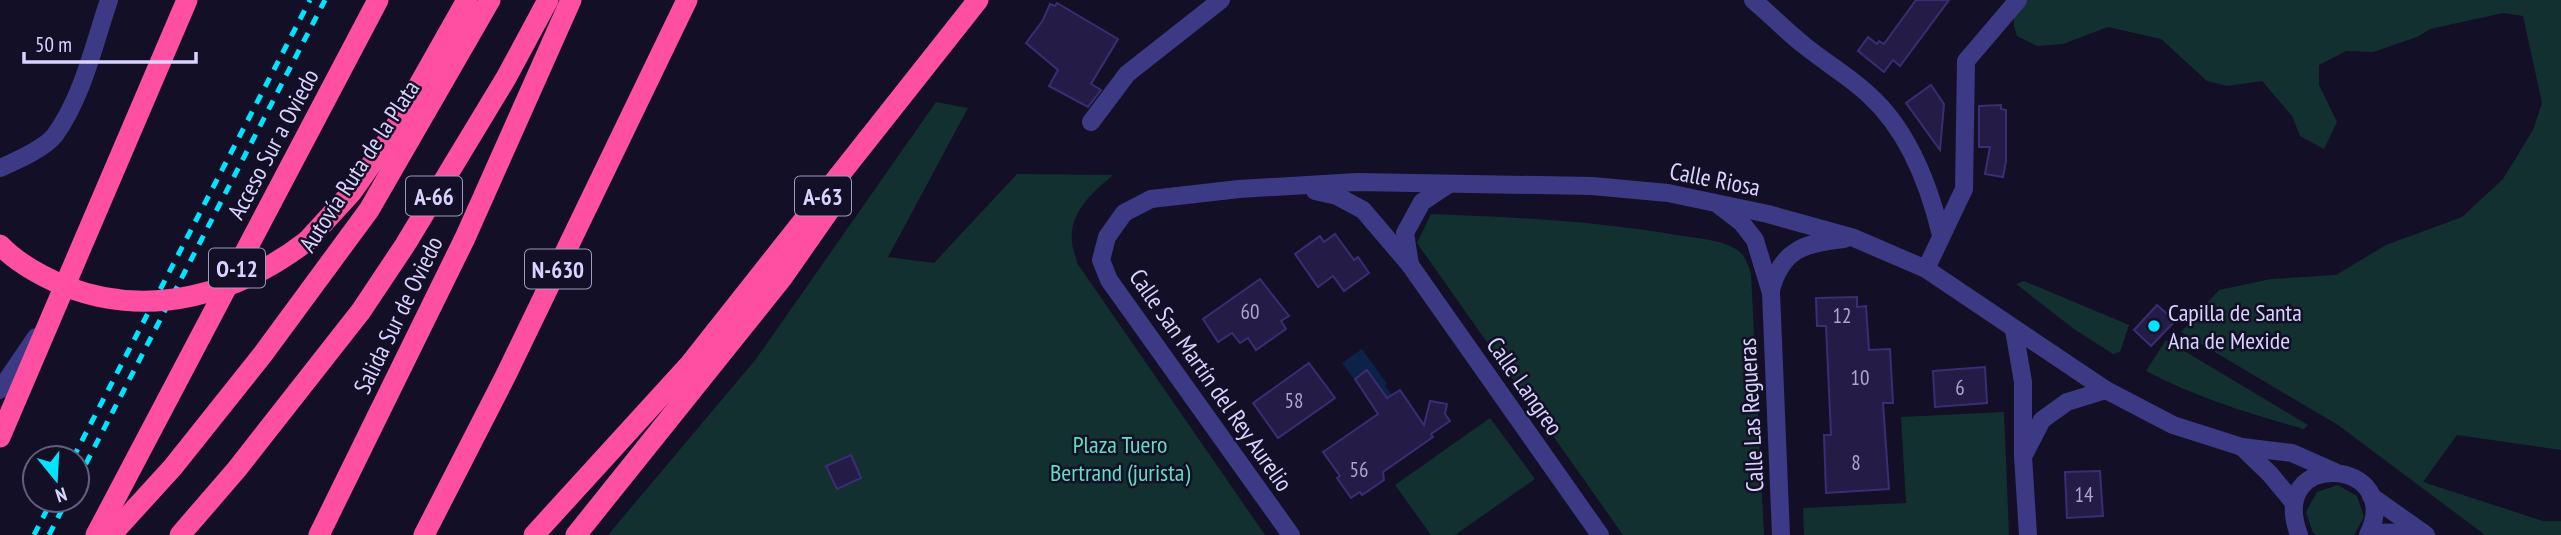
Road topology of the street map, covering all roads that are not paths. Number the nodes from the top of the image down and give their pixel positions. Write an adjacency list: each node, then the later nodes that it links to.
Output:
1 (109, 0): 15 (street)
2 (187, 0): 26 (highway)
3 (378, 0): 38 (highway, Acceso Sur a Oviedo / O-12)
4 (467, 0): 22 (highway, bridge)
5 (490, 0): 39 (highway, Autovía Ruta de la Plata / A-66)
6 (548, 0): 40 (highway, A-66)
7 (571, 0): 41 (highway, Salida Sur de Oviedo)
8 (687, 0): 42 (highway, N-630)
9 (978, 0): 13 (highway, A-63)
10 (1222, 0): 14 (street)
11 (1753, 0): 20 (street)
12 (2018, 0): 20 (street)
13 (956, 28): 43 (highway, A-63); 44 (highway)
14 (1091, 122)
15 (0, 168)
16 (1449, 184): 17 (street, Calle Riosa); 18 (street, Calle Riosa); 23 (street)
17 (1294, 186): 19 (street, Calle Riosa); 23 (street, Calle Langreo)
18 (1715, 201): 21 (street, Calle Riosa); 25 (street, Calle Las Regueras)
19 (1124, 213): 45 (street, Calle San Martín del Rey Aurelio)
20 (1941, 236): 24 (street)
21 (1854, 239): 24 (street, Calle Riosa); 25 (street, Calle Las Regueras)
22 (0, 245)
23 (1410, 265): 46 (street, Calle Langreo)
24 (1926, 269): 27 (street, Calle Riosa)
25 (1770, 293): 47 (street, Calle Las Regueras)
26 (56, 308): 28 (street); 30 (highway)
27 (2014, 330): 29 (street, Calle Riosa); 32 (street)
28 (0, 390)
29 (2106, 390): 31 (street, Calle Riosa); 32 (street)
30 (0, 437)
31 (2242, 447): 33 (street, Calle Riosa); 35 (street, Calle Riosa)
32 (2024, 456): 48 (street)
33 (2335, 472): 34 (street, Calle Riosa); 35 (street)
34 (2371, 496): 36 (street); 37 (street, Calle Riosa)
35 (2294, 503): 49 (street)
36 (2368, 534): 37 (street)
37 (2424, 534)
38 (96, 535)
39 (111, 535)
40 (180, 535)
41 (319, 535)
42 (424, 535)
43 (534, 535)
44 (576, 535)
45 (1291, 535)
46 (1600, 535)
47 (1782, 535)
48 (2028, 535)
49 (2299, 535)

